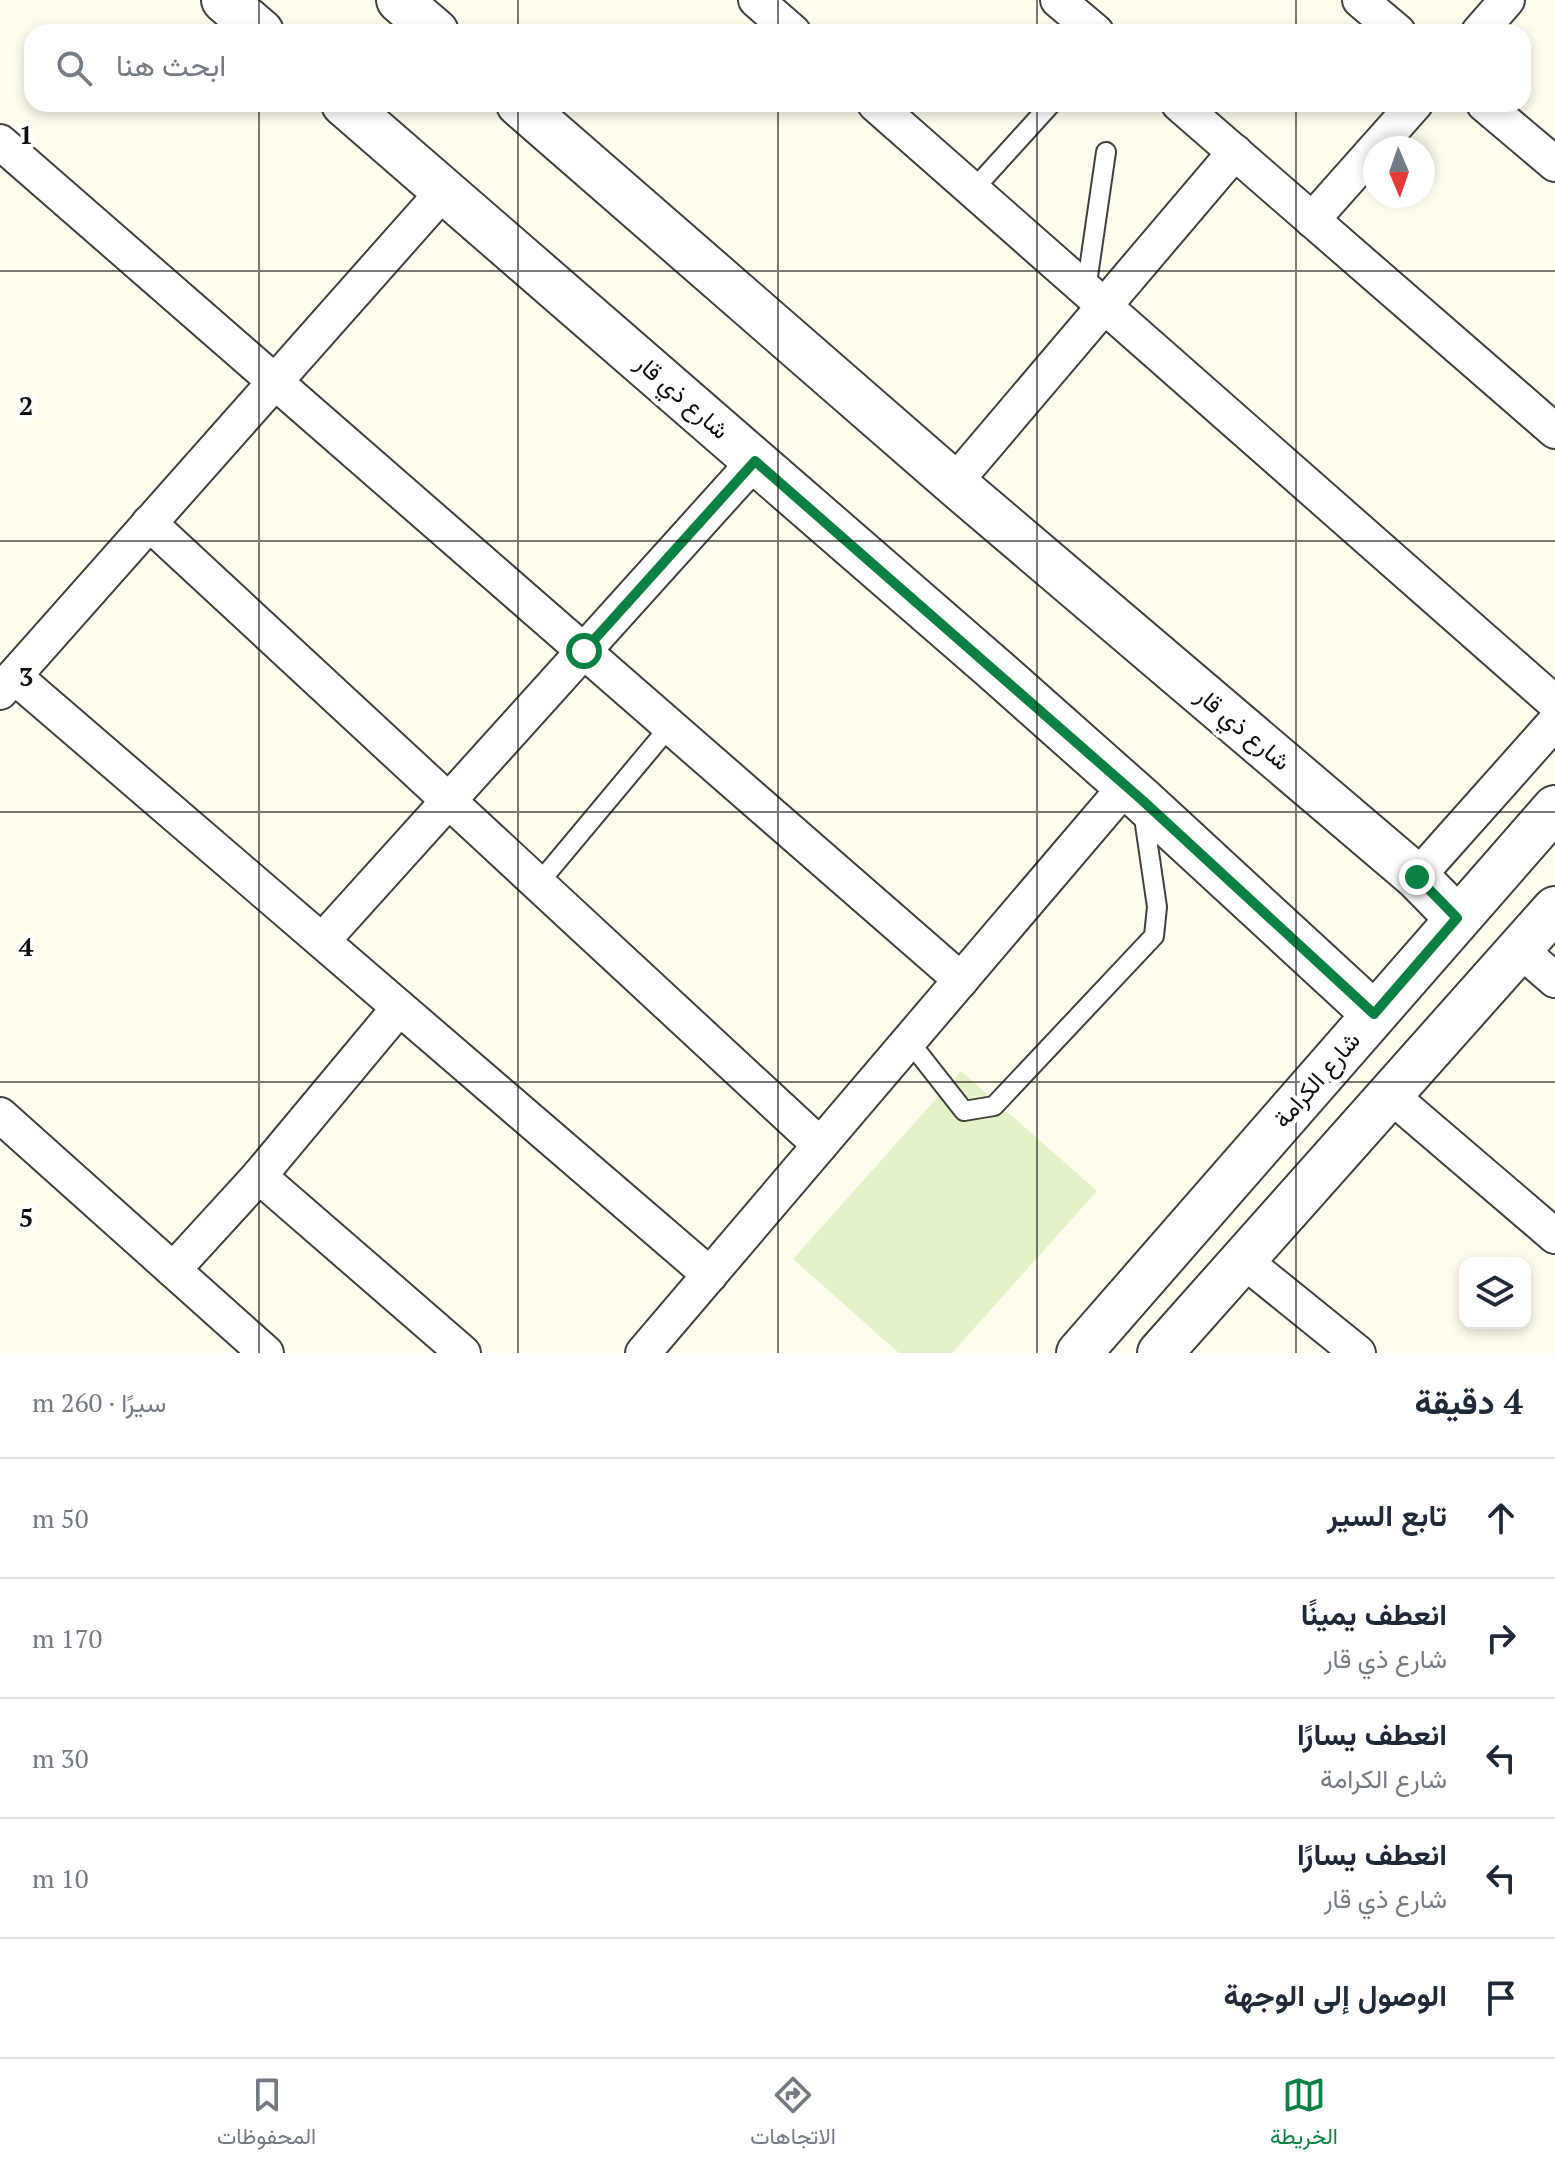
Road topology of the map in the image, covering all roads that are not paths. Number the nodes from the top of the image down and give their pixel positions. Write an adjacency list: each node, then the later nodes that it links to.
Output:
1 (756, 0): 5 (street)
2 (1058, 0): 6 (street)
3 (1360, 0): 7 (street)
4 (1507, 0): 8 (street)
5 (784, 24)
6 (1086, 24)
7 (1388, 24)
8 (1486, 24)
9 (353, 112): 23 (street, شارع ذي قار)
10 (528, 112): 29 (street, شارع ذي قار)
11 (884, 112): 22 (street)
12 (1044, 112): 22 (lane)
13 (1188, 112): 19 (street)
14 (1408, 112): 16 (street)
15 (1493, 112): 21 (street)
16 (1386, 136)
17 (0, 142): 26 (street)
18 (1106, 152): 25 (lane)
19 (1235, 152): 24 (street); 25 (street)
20 (1363, 162): 24 (street)
21 (1555, 164)
22 (973, 190): 25 (street)
23 (444, 191): 26 (street); 28 (street, شارع ذي قار)
24 (1312, 220): 27 (street)
25 (1095, 298): 29 (street); 33 (street)
26 (275, 381): 30 (street); 31 (street)
27 (1555, 431)
28 (755, 461): 31 (street); 36 (street, شارع ذي قار)
29 (954, 483): 39 (street, شارع ذي قار)
30 (149, 523): 32 (street); 37 (street)
31 (584, 651): 35 (street); 37 (street)
32 (7, 684): 43 (street)
33 (1555, 703)
34 (1555, 722): 39 (street)
35 (670, 726): 40 (lane); 45 (street)
36 (1134, 793): 45 (street); 48 (street, شارع ذي قار); 49 (lane)
37 (449, 801): 40 (street); 43 (street)
38 (1555, 808): 42 (street, شارع الكرامة)
39 (1417, 877): 42 (street, شارع ذي قار)
40 (538, 884): 52 (street)
41 (1555, 909): 44 (street)
42 (1457, 918): 48 (street, شارع الكرامة)
43 (322, 941): 47 (street)
44 (1519, 949): 46 (street); 50 (street)
45 (961, 980): 49 (street)
46 (1555, 980)
47 (399, 1008): 53 (street); 57 (street)
48 (1374, 1014): 61 (street, شارع الكرامة)
49 (909, 1041): 52 (street)
50 (1389, 1094): 54 (street); 55 (street)
51 (0, 1115): 56 (street)
52 (820, 1145): 57 (street)
53 (259, 1176): 56 (street); 59 (street)
54 (1555, 1236)
55 (1243, 1260): 62 (street); 63 (street)
56 (173, 1270): 58 (street)
57 (710, 1275): 60 (street)
58 (266, 1353)
59 (463, 1353)
60 (643, 1353)
61 (1079, 1353)
62 (1160, 1353)
63 (1358, 1353)

